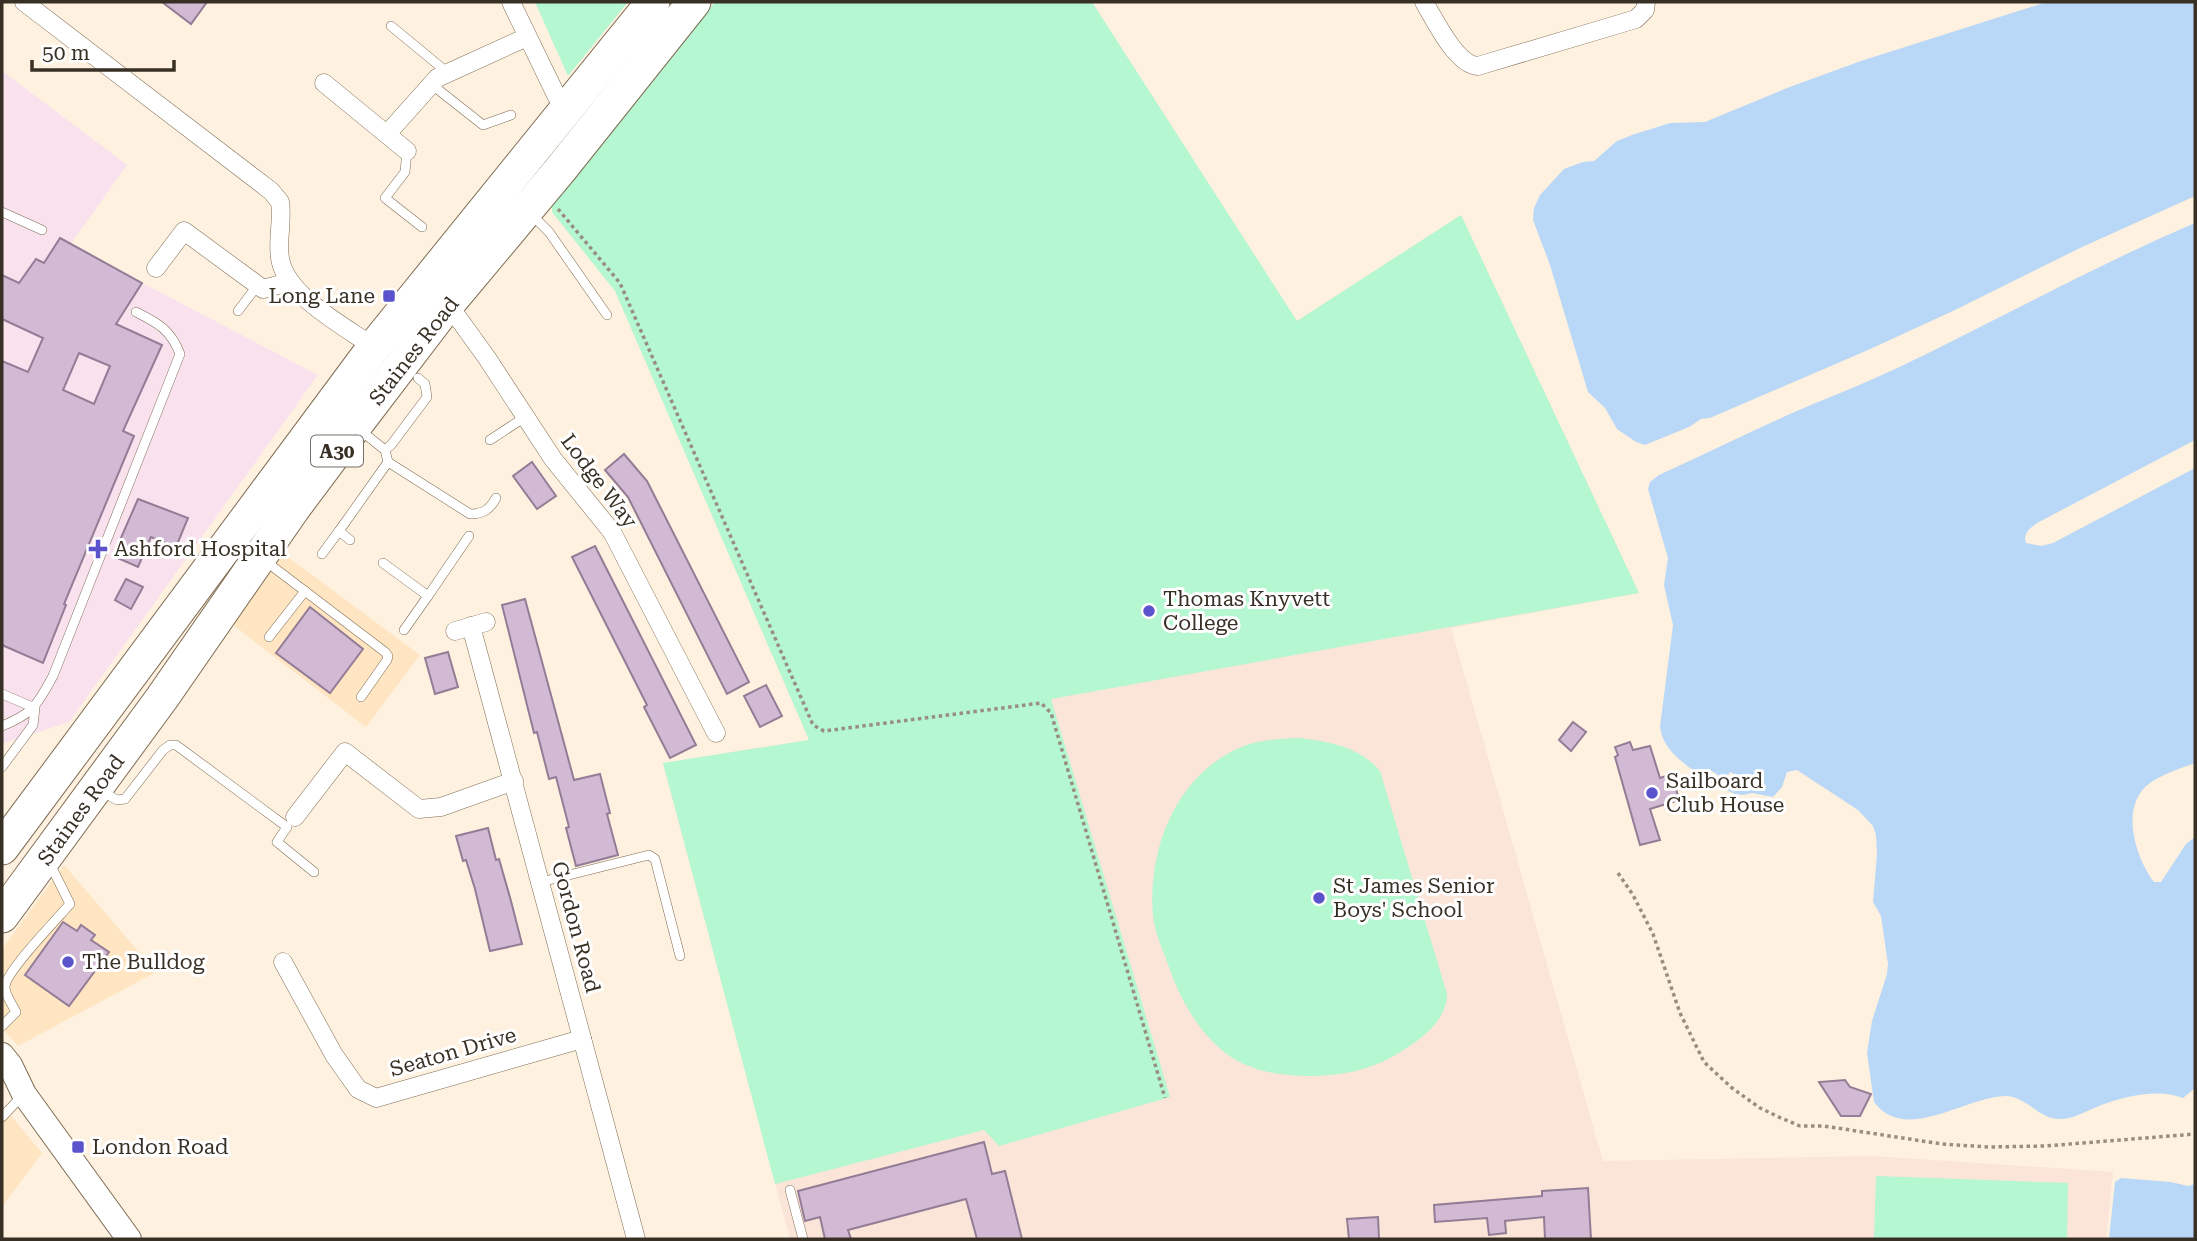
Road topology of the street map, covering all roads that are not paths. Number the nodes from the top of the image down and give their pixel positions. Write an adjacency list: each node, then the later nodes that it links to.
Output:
1 (24, 2): 21 (street)
2 (511, 2): 8 (street)
3 (653, 2): 12 (highway, Staines Road / A30)
4 (694, 2): 16 (highway, Staines Road / A30)
5 (1424, 2): 6 (street)
6 (1646, 6)
7 (391, 26): 9 (lane)
8 (527, 37): 9 (street); 12 (street)
9 (448, 73): 11 (street)
10 (324, 83): 14 (street)
11 (431, 84): 13 (lane); 14 (street)
12 (567, 108): 27 (highway, Staines Road / A30)
13 (511, 115)
14 (387, 134): 15 (street)
15 (407, 151): 18 (lane)
16 (540, 209): 23 (highway, Staines Road / A30); 26 (lane)
17 (2, 212): 19 (lane)
18 (422, 227)
19 (42, 230)
20 (156, 268): 22 (street)
21 (289, 282): 22 (street); 27 (street)
22 (257, 286): 24 (lane)
23 (448, 304): 29 (street, Lodge Way); 30 (highway, Staines Road / A30)
24 (238, 311)
25 (136, 312): 48 (lane)
26 (607, 315)
27 (373, 347): 55 (highway, Staines Road / A30)
28 (418, 378): 32 (lane)
29 (525, 417): 31 (lane); 50 (street, Lodge Way)
30 (355, 426): 32 (lane); 39 (highway, Staines Road / A30)
31 (490, 440)
32 (385, 450): 33 (lane)
33 (388, 462): 34 (lane); 35 (lane)
34 (496, 498)
35 (339, 531): 37 (lane); 38 (lane)
36 (469, 536): 42 (lane)
37 (350, 540)
38 (322, 554)
39 (260, 557): 41 (lane); 53 (highway, Staines Road / A30)
40 (383, 563): 42 (lane)
41 (305, 591): 45 (lane); 47 (lane)
42 (428, 596): 44 (lane)
43 (471, 626): 52 (street, Gordon Road)
44 (404, 630)
45 (269, 637)
46 (2, 694): 48 (lane)
47 (361, 697)
48 (35, 708): 49 (lane); 51 (lane)
49 (2, 726)
50 (716, 733)
51 (2, 767)
52 (514, 781): 54 (street); 58 (street, Gordon Road)
53 (97, 789): 56 (highway, Staines Road / A30); 57 (lane)
54 (295, 817)
55 (2, 848)
56 (47, 856): 59 (highway, Staines Road / A30); 62 (lane)
57 (314, 872)
58 (541, 882): 60 (lane); 63 (street, Gordon Road)
59 (2, 916)
60 (680, 957)
61 (284, 962): 63 (street, Seaton Drive)
62 (2, 1026)
63 (582, 1039): 70 (street, Gordon Road)
64 (2, 1055): 66 (main road)
65 (2, 1079): 66 (main road)
66 (24, 1094): 67 (lane); 69 (main road)
67 (2, 1117)
68 (790, 1189): 71 (lane)
69 (129, 1239)
70 (636, 1239)
71 (803, 1239)

